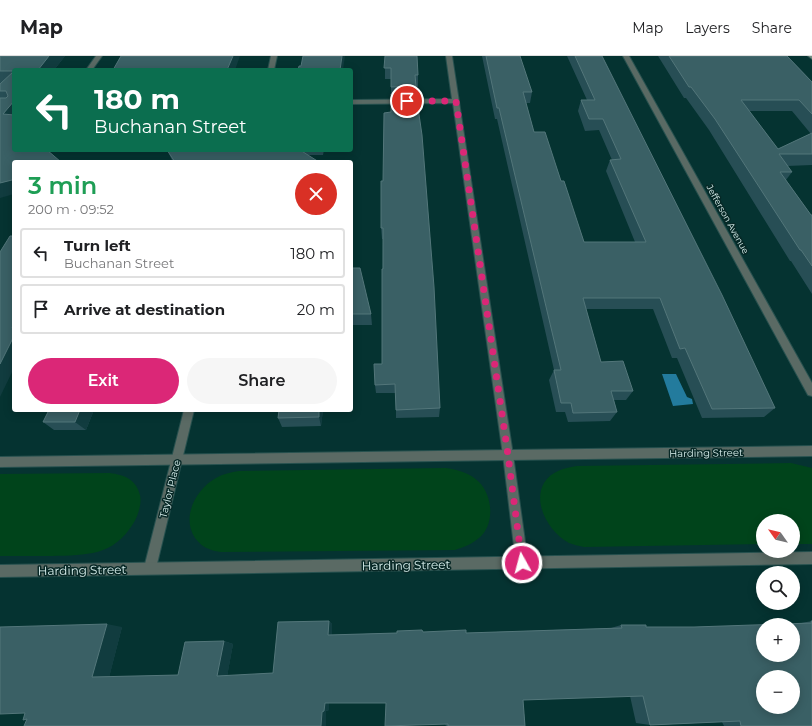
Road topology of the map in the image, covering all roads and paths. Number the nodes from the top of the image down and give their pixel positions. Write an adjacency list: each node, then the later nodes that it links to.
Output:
1 (99, 56): 5 (street)
2 (274, 56): 6 (street)
3 (449, 56): 7 (street)
4 (626, 56): 9 (street, Jefferson Avenue)
5 (90, 68)
6 (271, 68)
7 (456, 101): 8 (street); 12 (street)
8 (353, 102)
9 (812, 392)
10 (189, 412): 13 (street, Taylor Place)
11 (812, 451): 12 (street, Harding Street)
12 (508, 455): 13 (street, Harding Street); 16 (street)
13 (177, 460): 14 (street, Harding Street); 17 (street, Taylor Place)
14 (0, 462)
15 (812, 558): 16 (street, Harding Street)
16 (522, 563): 17 (street, Harding Street)
17 (150, 568): 18 (street, Harding Street)
18 (0, 571)

